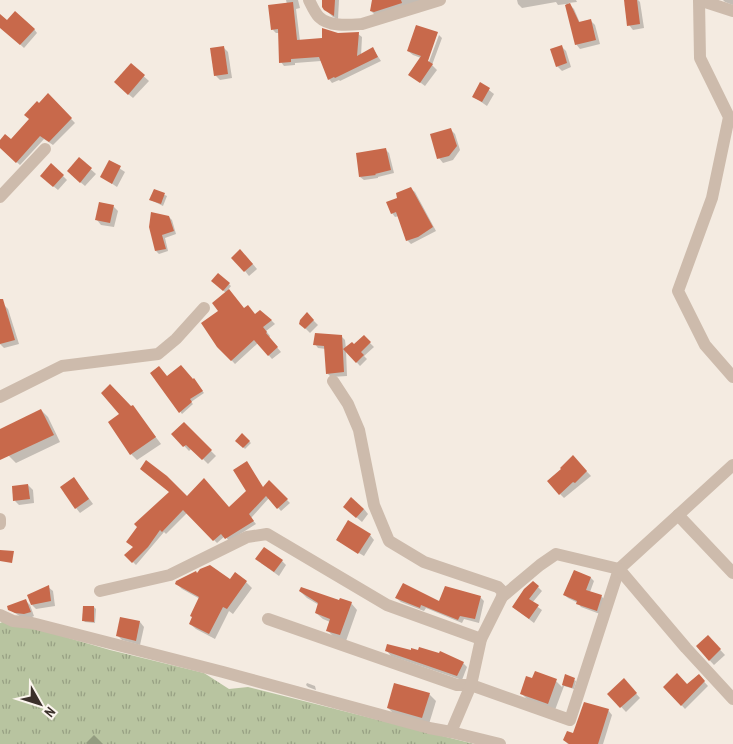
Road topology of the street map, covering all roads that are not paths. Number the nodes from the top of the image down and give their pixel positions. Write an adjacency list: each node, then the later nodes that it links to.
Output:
1 (309, 0): 2 (street)
2 (440, 0)
3 (699, 0): 4 (street); 8 (street)
4 (733, 11)
5 (45, 149): 6 (street)
6 (0, 197)
7 (204, 308): 10 (street)
8 (733, 377)
9 (333, 381): 16 (street)
10 (0, 397)
11 (733, 465): 12 (street)
12 (678, 515): 13 (street); 14 (street)
13 (619, 569): 16 (street); 20 (street); 21 (street)
14 (733, 573)
15 (100, 591): 19 (street)
16 (502, 597): 19 (street)
17 (0, 615): 22 (street)
18 (268, 618): 20 (street)
19 (481, 639): 20 (street)
20 (471, 685): 22 (street)
21 (733, 699)
22 (451, 732): 23 (street)
23 (500, 744)

